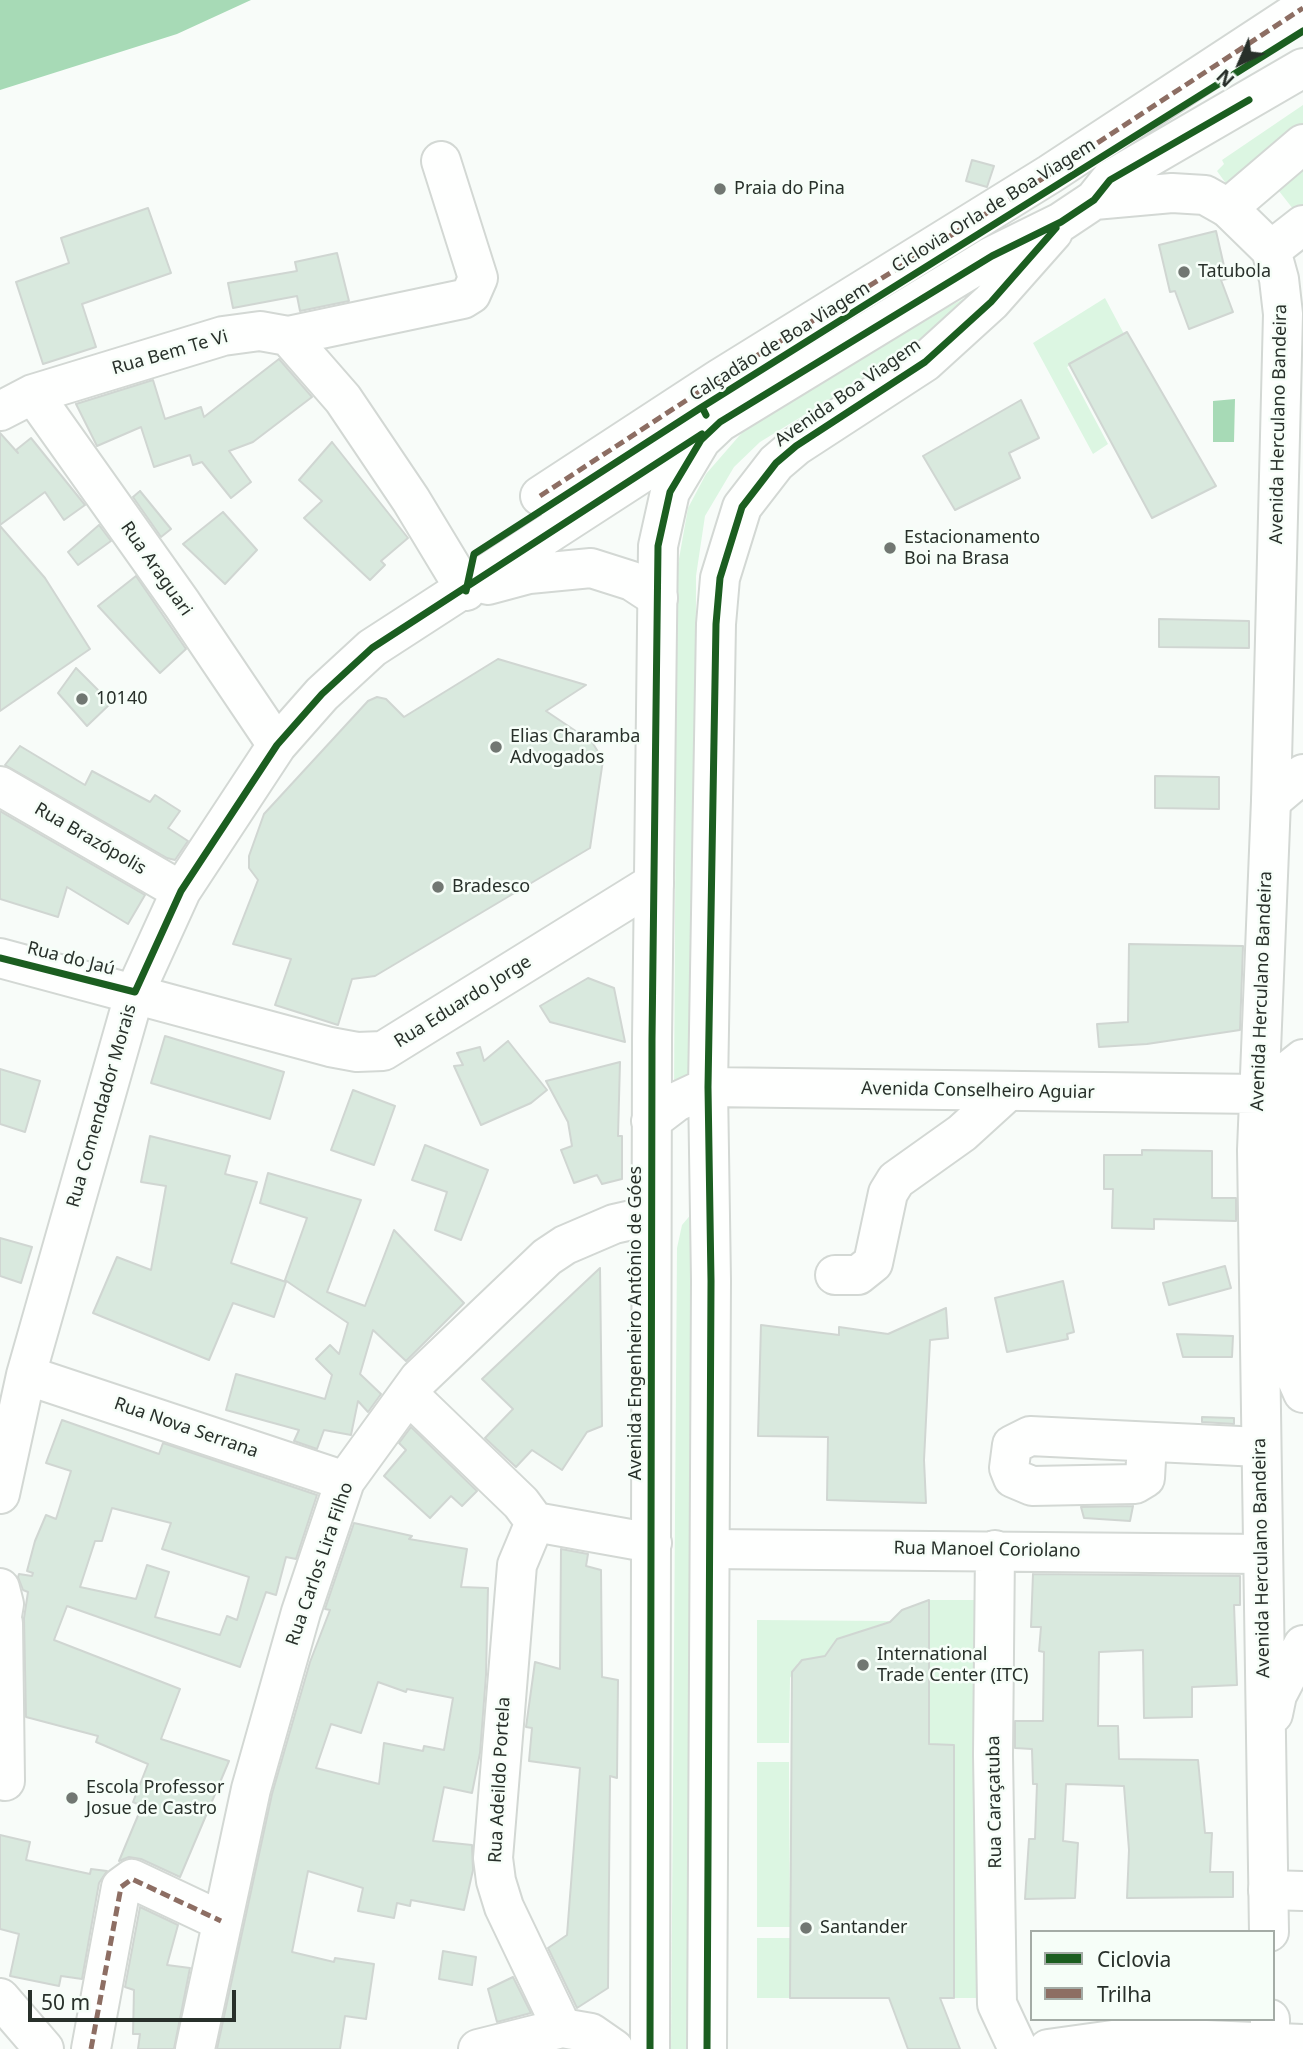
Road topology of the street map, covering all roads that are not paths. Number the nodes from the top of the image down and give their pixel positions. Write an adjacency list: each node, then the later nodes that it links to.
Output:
1 (1303, 8): 13 (street, Calçadão de Boa Viagem)
2 (1303, 68): 5 (street, Avenida Boa Viagem)
3 (1303, 144): 6 (street)
4 (441, 161): 10 (street, Rua Bem Te Vi)
5 (1094, 200): 6 (street); 7 (street, Avenida Boa Viagem)
6 (1228, 208): 9 (street)
7 (1060, 222): 12 (street, Avenida Boa Viagem); 25 (street, Avenida Boa Viagem)
8 (1303, 225): 9 (street)
9 (1271, 250): 19 (street, Avenida Herculano Bandeira)
10 (288, 336): 11 (street, Rua Bem Te Vi); 14 (street)
11 (16, 403): 16 (street, Rua Araguari)
12 (714, 426): 14 (street, Rua Comendador Morais); 15 (street, Avenida Boa Viagem)
13 (540, 496)
14 (466, 591): 15 (street); 16 (street, Rua Comendador Morais)
15 (658, 598): 20 (street, Avenida Engenheiro Antônio de Góes)
16 (277, 745): 21 (street, Rua Comendador Morais)
17 (1303, 774): 19 (street)
18 (0, 786): 21 (street, Rua Brazópolis)
19 (1270, 801): 27 (street, Avenida Herculano Bandeira)
20 (654, 883): 23 (street, Rua Eduardo Jorge); 28 (street, Avenida Engenheiro Antônio de Góes)
21 (181, 891): 23 (street, Rua Comendador Morais)
22 (0, 958): 23 (street, Rua do Jaú)
23 (135, 992): 32 (street, Rua Comendador Morais)
24 (1297, 1065): 27 (street); 30 (street, Avenida Herculano Bandeira)
25 (708, 1087): 26 (street, Avenida Conselheiro Aguiar); 28 (street, Avenida Conselheiro Aguiar); 42 (street)
26 (1007, 1091): 27 (street, Avenida Conselheiro Aguiar); 31 (street)
27 (1259, 1094): 37 (street, Avenida Herculano Bandeira)
28 (651, 1121): 29 (street, Avenida Engenheiro Antônio de Góes)
29 (652, 1222): 34 (street, Rua Carlos Lira Filho); 41 (street, Avenida Engenheiro Antônio de Góes)
30 (1295, 1242): 33 (street, Avenida Herculano Bandeira)
31 (835, 1275)
32 (26, 1375): 35 (street, Rua Comendador Morais); 38 (street, Rua Nova Serrana)
33 (1303, 1393)
34 (409, 1395): 38 (street, Rua Carlos Lira Filho); 40 (street)
35 (7, 1436): 39 (street, Rua Comendador Morais)
36 (1147, 1443): 37 (street)
37 (1246, 1447): 44 (street, Avenida Herculano Bandeira)
38 (345, 1481): 50 (street, Rua Carlos Lira Filho)
39 (0, 1494)
40 (535, 1522): 41 (street); 53 (street, Rua Adeildo Portela)
41 (652, 1543): 60 (street, Avenida Engenheiro Antônio de Góes)
42 (710, 1549): 43 (street, Rua Manoel Coriolano); 61 (street)
43 (995, 1550): 44 (street, Rua Manoel Coriolano); 62 (street, Rua Caraçatuba)
44 (1263, 1554): 47 (street, Avenida Herculano Bandeira)
45 (1, 1613): 48 (street)
46 (1303, 1645): 47 (street)
47 (1265, 1747): 49 (street, Avenida Herculano Bandeira)
48 (0, 1779)
49 (1285, 1890): 51 (street, Avenida Herculano Bandeira)
50 (222, 1921): 56 (street); 57 (street, Rua Carlos Lira Filho)
51 (1270, 1930)
52 (0, 1998): 55 (street)
53 (562, 2028): 58 (street); 59 (street)
54 (1278, 2039): 63 (street)
55 (44, 2049)
56 (90, 2049)
57 (195, 2049)
58 (478, 2049)
59 (614, 2049)
60 (650, 2049)
61 (707, 2049)
62 (1018, 2049)
63 (1048, 2049)

